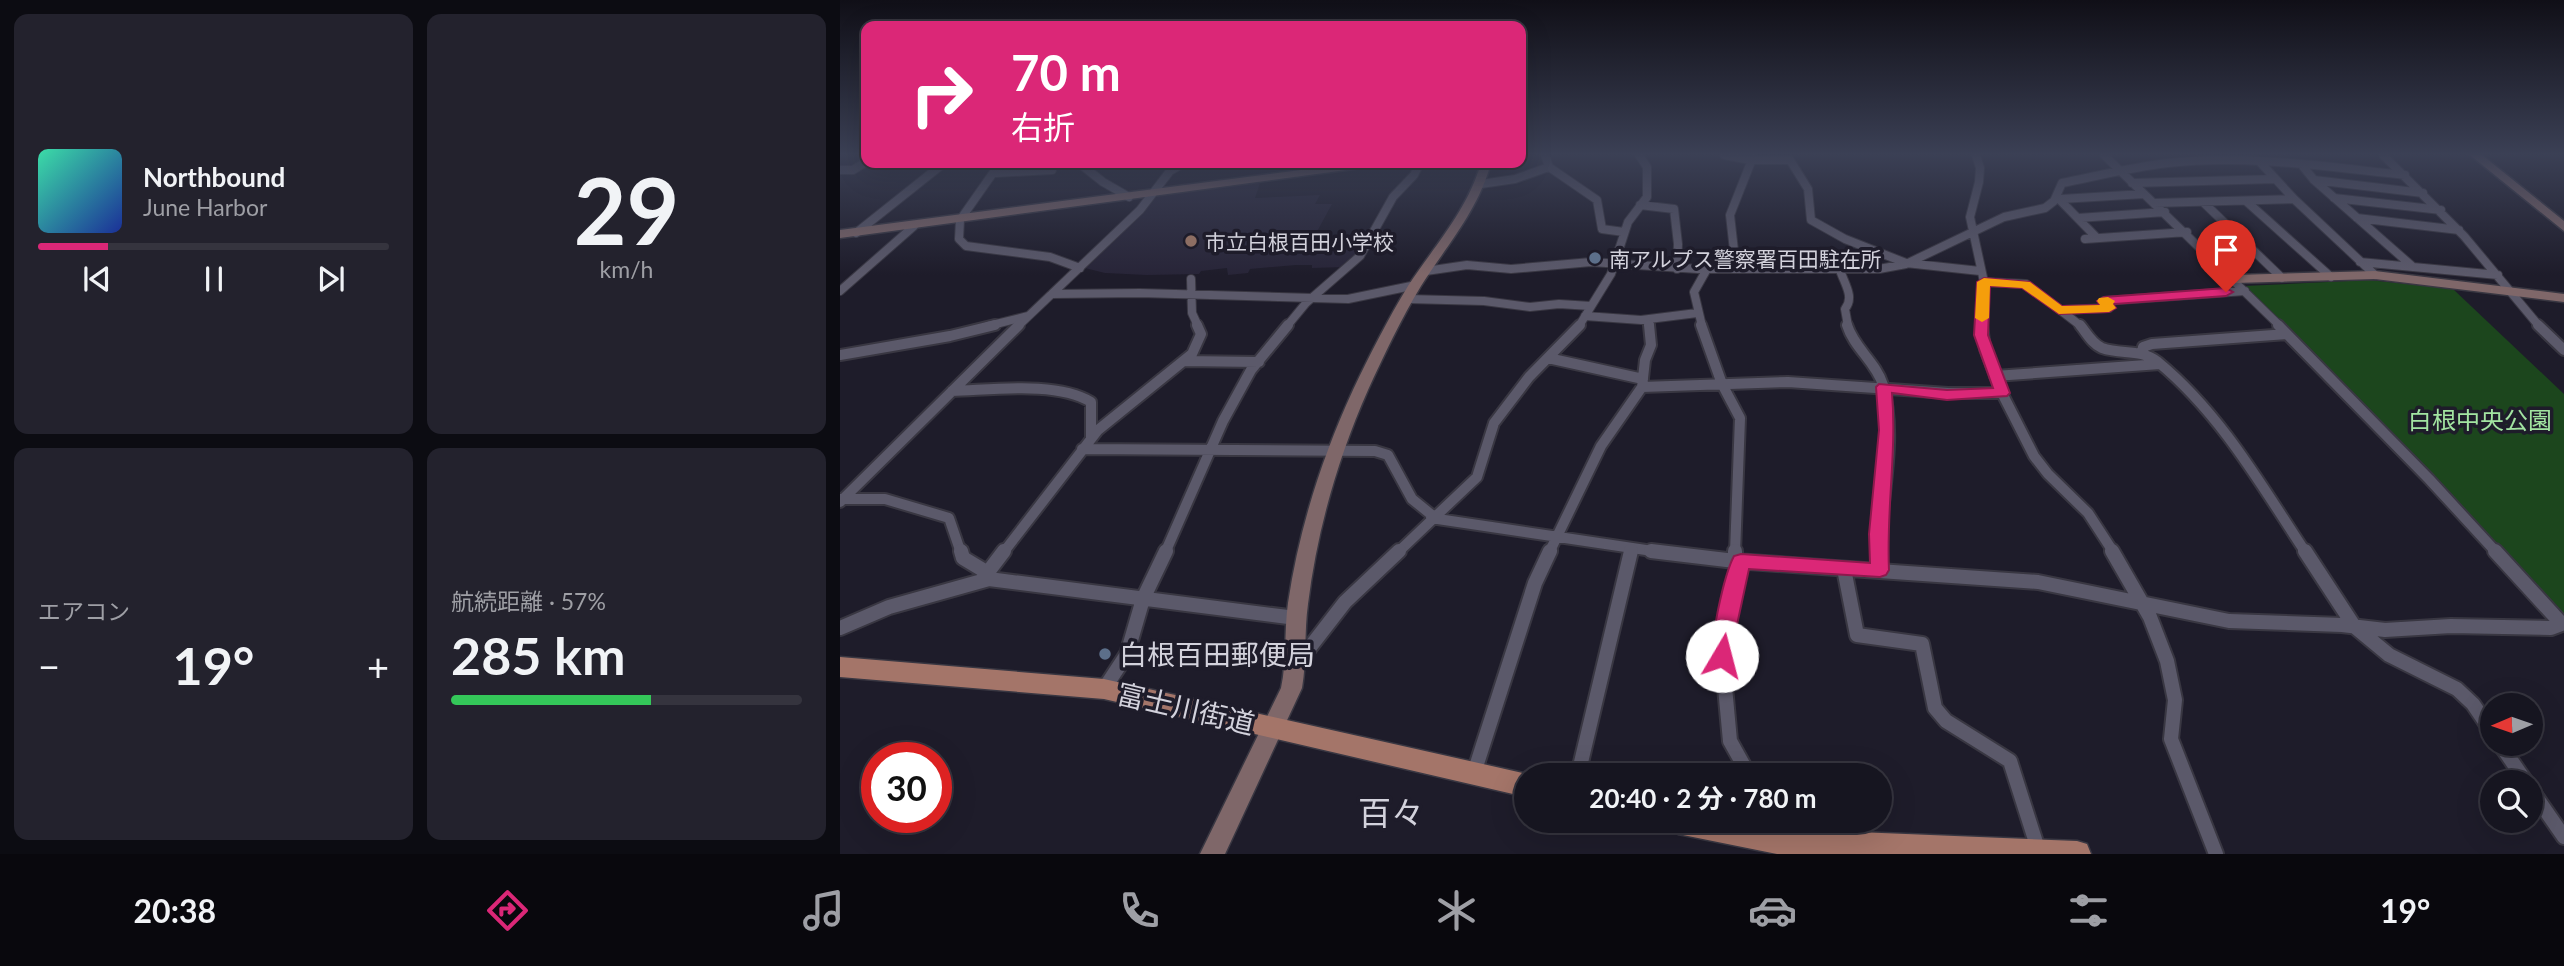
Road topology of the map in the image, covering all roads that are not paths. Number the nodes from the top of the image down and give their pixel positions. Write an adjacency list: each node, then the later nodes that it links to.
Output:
1 (1151, 194): 47 (street)
2 (904, 195): 39 (street)
3 (979, 195): 32 (street)
4 (1125, 195): 20 (street)
5 (1145, 195): 20 (street)
6 (1395, 195): 66 (street)
7 (1477, 195): 59 (street)
8 (1590, 195): 37 (street)
9 (1646, 195): 27 (street)
10 (1738, 195): 48 (street)
11 (1811, 195): 45 (street)
12 (1975, 195): 35 (street)
13 (2059, 195): 21 (street)
14 (2126, 195): 21 (street)
15 (2145, 195): 25 (street)
16 (2289, 195): 23 (street)
17 (2331, 195): 22 (street)
18 (2426, 195): 28 (street)
19 (2524, 195): 34 (street)
20 (1129, 197): 32 (street)
21 (2058, 198): 30 (street); 35 (street)
22 (2334, 198): 28 (street); 31 (street)
23 (2294, 200): 24 (street); 43 (street)
24 (2246, 201): 26 (street); 55 (street)
25 (2154, 202): 26 (street); 29 (street)
26 (2203, 202): 56 (street)
27 (1640, 205): 37 (street); 49 (street)
28 (2441, 210): 36 (street)
29 (2165, 212): 30 (street); 38 (street)
30 (2078, 218): 41 (street)
31 (2357, 218): 36 (street); 46 (street)
32 (960, 220): 33 (street); 47 (street)
33 (914, 226): 39 (street); 60 (street)
34 (2564, 227)
35 (1971, 230): 45 (street); 54 (street)
36 (2459, 230): 53 (street)
37 (1625, 232): 44 (street)
38 (2187, 232): 41 (street); 58 (street)
39 (856, 233): 40 (street)
40 (840, 234)
41 (2097, 238): 42 (street)
42 (2085, 239)
43 (2360, 262): 46 (street); 52 (street)
44 (1615, 264): 49 (street); 59 (street); 67 (street)
45 (1906, 264): 51 (street); 54 (street)
46 (2412, 266): 53 (street)
47 (1080, 268): 63 (street)
48 (1736, 268): 50 (street); 51 (street)
49 (1677, 269): 50 (street)
50 (1707, 270): 69 (street)
51 (1840, 270): 84 (street)
52 (2375, 275): 55 (street); 62 (street)
53 (2498, 275): 62 (street)
54 (1982, 276): 68 (street); 81 (street)
55 (2331, 276): 56 (street)
56 (2282, 278): 58 (street)
57 (1191, 279): 64 (street)
58 (2234, 279): 61 (street)
59 (1417, 285): 66 (street); 67 (street); 90 (street)
60 (840, 291)
61 (2245, 291): 68 (street); 73 (street)
62 (2512, 292): 65 (street); 74 (street)
63 (1052, 294): 64 (street); 70 (street)
64 (1192, 294): 66 (street); 78 (street)
65 (2564, 298)
66 (1311, 299): 79 (street)
67 (1591, 306): 71 (street)
68 (2059, 310): 75 (street)
69 (1697, 313): 72 (street); 83 (street)
70 (1028, 316): 76 (street); 85 (street)
71 (1585, 316): 72 (street); 77 (street)
72 (1649, 320): 82 (street)
73 (2287, 334): 75 (street); 102 (street)
74 (2564, 350)
75 (2141, 352): 80 (street)
76 (840, 355)
77 (1548, 358): 82 (street); 92 (street)
78 (1184, 361): 79 (street); 87 (street)
79 (1259, 362): 89 (street)
80 (2160, 364): 81 (street); 103 (street)
81 (1995, 376): 86 (street)
82 (1643, 383): 83 (street); 93 (street)
83 (1722, 384): 84 (street); 95 (street)
84 (1884, 387): 86 (street); 97 (street)
85 (952, 391): 87 (street); 91 (street)
86 (2002, 393): 100 (street)
87 (1091, 439): 88 (street)
88 (1082, 449): 89 (street); 98 (street)
89 (1210, 449): 90 (street); 99 (street)
90 (1337, 450): 92 (street); 101 (street)
91 (841, 500): 98 (street)
92 (1432, 517): 93 (street); 105 (street)
93 (1556, 537): 94 (street); 112 (street)
94 (1632, 549): 95 (street); 110 (street)
95 (1738, 561): 96 (street); 111 (street)
96 (1844, 569): 97 (street); 119 (street)
97 (1880, 570): 100 (street)
98 (985, 576): 99 (street); 104 (street)
99 (1143, 599): 101 (street); 107 (street)
100 (2144, 606): 103 (street); 122 (street)
101 (1296, 618): 105 (street)
102 (2562, 623): 103 (street)
103 (2354, 626): 108 (street)
104 (840, 628)
105 (1297, 664): 109 (street)
106 (840, 667): 107 (main road, 富士川街道)
107 (1104, 689): 109 (main road, 富士川街道)
108 (2480, 714)
109 (1274, 728): 112 (main road, 富士川街道); 120 (street)
110 (1581, 763)
111 (1741, 763)
112 (1474, 773): 113 (main road, 富士川街道)
113 (1514, 782)
114 (2543, 807): 116 (street)
115 (1739, 833): 117 (main road)
116 (2564, 837)
117 (1764, 838): 118 (main road)
118 (1945, 851): 119 (main road)
119 (2039, 852): 121 (main road)
120 (1212, 854)
121 (2077, 854)
122 (2216, 854)

